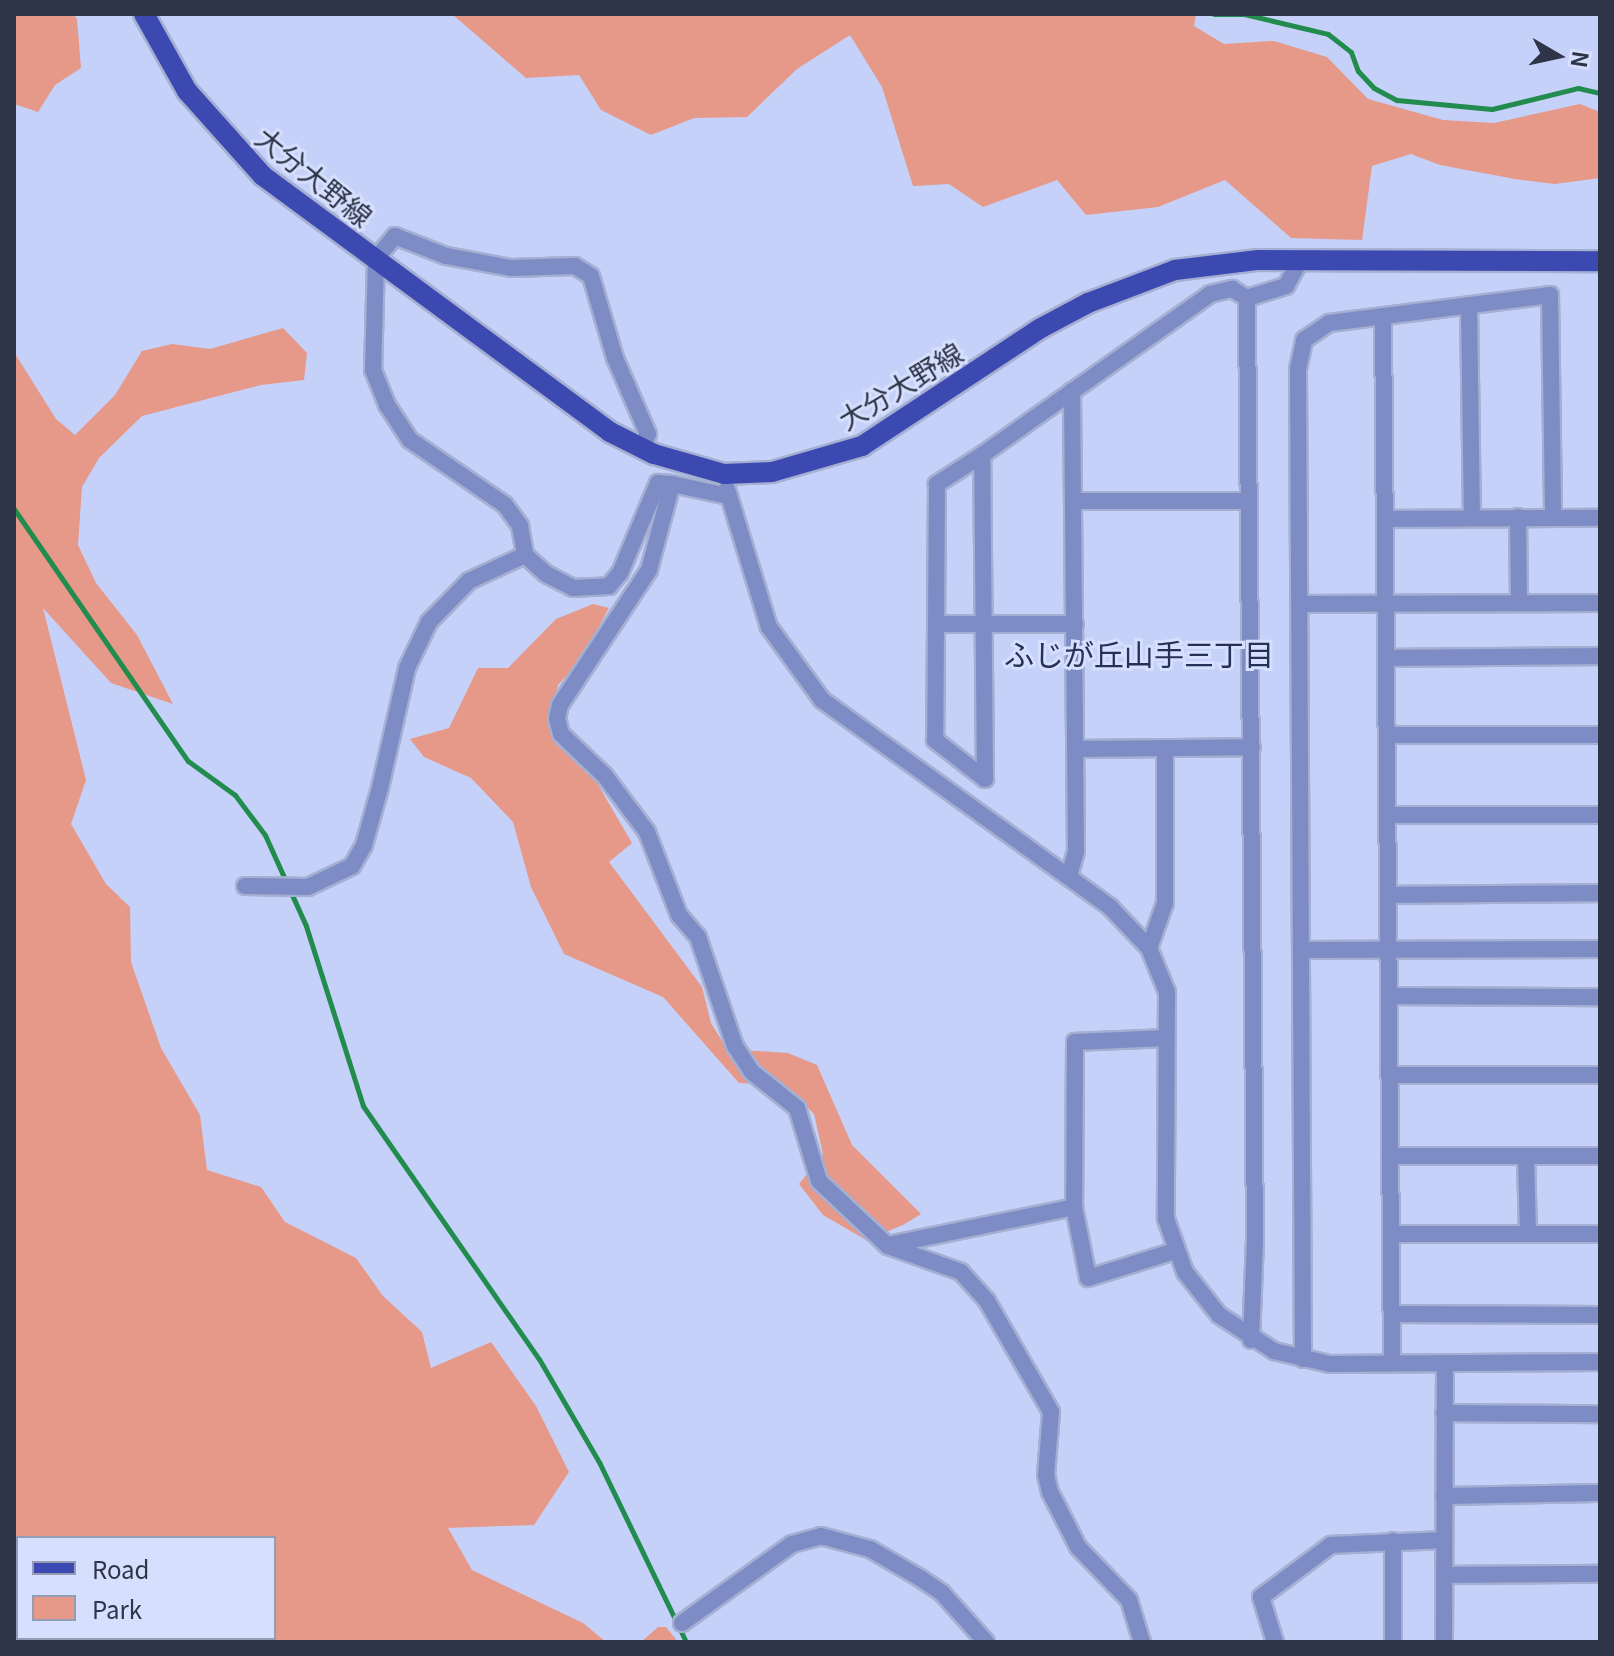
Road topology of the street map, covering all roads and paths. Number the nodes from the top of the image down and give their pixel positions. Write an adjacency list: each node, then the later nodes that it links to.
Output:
1 (144, 14): 2 (main road, 大分大野線)
2 (376, 259): 9 (main road, 大分大野線); 9 (street); 21 (street)
3 (1301, 259): 4 (main road, 大分大野線); 5 (street); 11 (main road, 大分大野線)
4 (1600, 261)
5 (1247, 298): 8 (street); 15 (street)
6 (1469, 305): 7 (street); 16 (street); 18 (street)
7 (1383, 316): 20 (street); 24 (street)
8 (1072, 391): 10 (street); 14 (street)
9 (642, 448): 11 (main road, 大分大野線)
10 (982, 455): 26 (street); 27 (street)
11 (724, 474): 13 (street)
12 (672, 484): 13 (street); 21 (street); 58 (street)
13 (728, 496): 38 (street)
14 (1074, 501): 15 (street); 28 (street)
15 (1249, 501): 33 (street)
16 (1472, 517): 17 (street); 20 (street)
17 (1518, 517): 18 (street); 22 (street)
18 (1553, 517): 19 (street)
19 (1600, 518)
20 (1385, 519): 25 (street)
21 (525, 555): 39 (street)
22 (1519, 603): 23 (street); 25 (street)
23 (1600, 603)
24 (1300, 604): 25 (street); 45 (street)
25 (1386, 605): 30 (street)
26 (984, 623): 27 (street); 27 (street); 28 (street)
27 (939, 624)
28 (1075, 624): 35 (street)
29 (1600, 656): 30 (street)
30 (1386, 658): 31 (street)
31 (1387, 735): 32 (street); 36 (street)
32 (1600, 735)
33 (1252, 747): 34 (street); 62 (street)
34 (1165, 748): 35 (street); 42 (street)
35 (1075, 749): 38 (street)
36 (1387, 815): 37 (street); 41 (street)
37 (1600, 815)
38 (1069, 876): 42 (street)
39 (245, 886)
40 (1600, 893): 41 (street)
41 (1388, 895): 43 (street)
42 (1149, 948): 48 (street)
43 (1388, 949): 44 (street); 45 (street); 46 (street)
44 (1600, 949)
45 (1302, 950): 63 (street)
46 (1389, 996): 47 (street); 49 (street)
47 (1600, 997)
48 (1166, 1038): 54 (street); 59 (street)
49 (1389, 1075): 50 (street); 51 (street)
50 (1600, 1075)
51 (1390, 1156): 53 (street); 56 (street)
52 (1600, 1156): 53 (street)
53 (1526, 1157): 55 (street)
54 (1074, 1207): 58 (street); 59 (street)
55 (1528, 1233): 56 (street); 57 (street)
56 (1391, 1234): 60 (street)
57 (1600, 1234)
58 (888, 1246): 77 (street)
59 (1175, 1251): 62 (street)
60 (1392, 1314): 61 (street); 65 (street)
61 (1600, 1315)
62 (1251, 1340): 63 (street)
63 (1303, 1359): 65 (street)
64 (1600, 1362): 66 (street)
65 (1392, 1363): 66 (street)
66 (1445, 1364): 67 (street)
67 (1444, 1413): 68 (street); 70 (street)
68 (1600, 1414)
69 (1600, 1493): 70 (street)
70 (1444, 1496): 71 (street)
71 (1444, 1540): 72 (street); 74 (street)
72 (1393, 1541): 78 (street); 79 (street)
73 (1600, 1574): 74 (street)
74 (1444, 1575): 80 (street)
75 (682, 1623): 76 (street)
76 (986, 1642)
77 (1142, 1642)
78 (1275, 1642)
79 (1393, 1642)
80 (1444, 1642)

